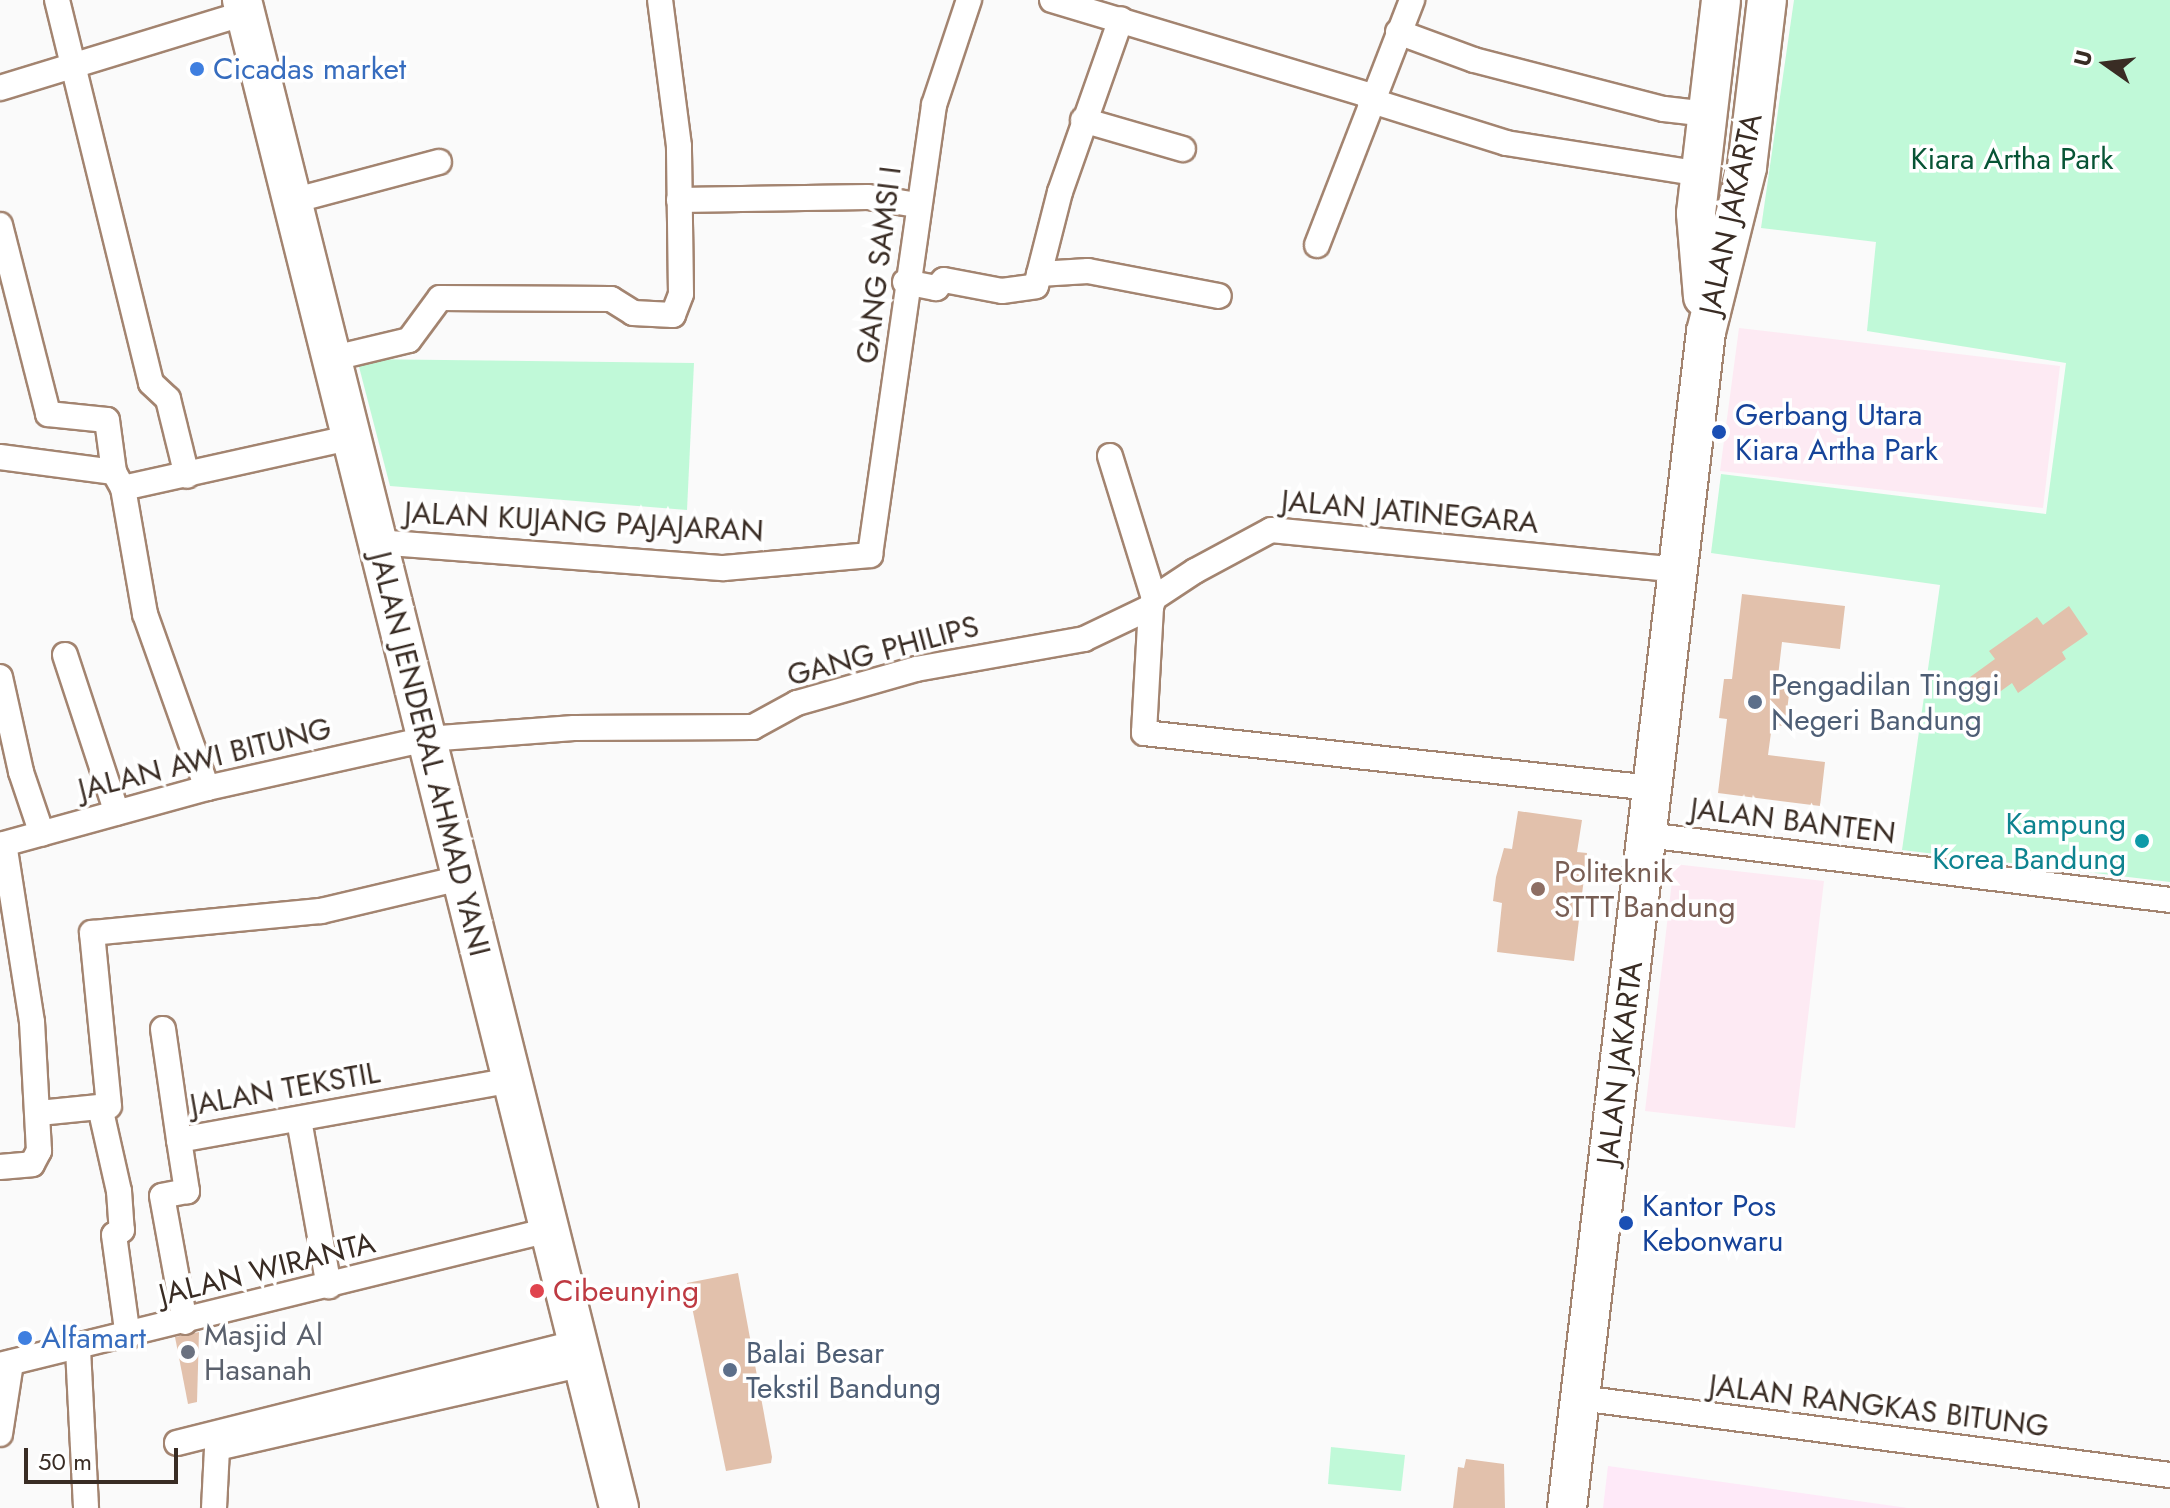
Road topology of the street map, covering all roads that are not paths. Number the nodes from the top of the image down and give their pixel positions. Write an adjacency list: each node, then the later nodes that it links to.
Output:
1 (57, 0): 12 (street)
2 (660, 0): 20 (street)
3 (969, 0): 22 (street, GANG SAMSI I)
4 (1052, 0): 10 (street)
5 (1412, 0): 11 (street)
6 (1721, 0): 16 (main road, JALAN JAKARTA)
7 (1743, 0): 16 (main road)
8 (1767, 0): 28 (main road, JALAN JAKARTA)
9 (244, 7): 12 (street); 21 (main road, JALAN JENDERAL AHMAD YANI)
10 (1121, 19): 14 (street); 15 (street)
11 (1398, 32): 14 (street); 16 (street)
12 (73, 64): 13 (street); 33 (street)
13 (0, 88)
14 (1370, 98): 19 (street); 24 (street)
15 (1083, 120): 17 (street); 25 (street)
16 (1717, 128): 19 (main road, JALAN JAKARTA); 28 (main road)
17 (1183, 149)
18 (439, 162): 21 (street)
19 (1701, 174): 28 (main road, JALAN JAKARTA)
20 (679, 200): 22 (street); 29 (street)
21 (292, 201): 29 (main road, JALAN JENDERAL AHMAD YANI)
22 (917, 205): 26 (street, GANG SAMSI I)
23 (0, 225): 34 (street)
24 (1317, 245)
25 (1039, 274): 26 (street); 27 (street)
26 (905, 282): 36 (street, GANG SAMSI I)
27 (1219, 296)
28 (1706, 332): 37 (main road, JALAN JAKARTA)
29 (330, 359): 30 (main road, JALAN JENDERAL AHMAD YANI)
30 (349, 438): 33 (street); 35 (main road, JALAN JENDERAL AHMAD YANI)
31 (1110, 456): 38 (street)
32 (0, 457): 34 (street)
33 (187, 476): 34 (street)
34 (118, 480): 42 (street)
35 (376, 542): 36 (street, JALAN KUJANG PAJAJARAN); 41 (main road, JALAN JENDERAL AHMAD YANI)
36 (873, 542)
37 (1678, 570): 38 (street, JALAN JATINEGARA); 43 (main road, JALAN JAKARTA)
38 (1152, 602): 41 (street, GANG PHILIPS); 43 (street)
39 (65, 655): 44 (street)
40 (0, 677): 45 (street)
41 (427, 739): 42 (street, JALAN AWI BITUNG); 48 (main road, JALAN JENDERAL AHMAD YANI)
42 (207, 788): 44 (street, JALAN AWI BITUNG)
43 (1652, 788): 46 (main road, JALAN JAKARTA)
44 (117, 813): 45 (street, JALAN AWI BITUNG)
45 (42, 834): 47 (street, JALAN AWI BITUNG)
46 (1647, 835): 49 (street, JALAN BANTEN); 64 (main road, JALAN JAKARTA)
47 (2, 845): 53 (street)
48 (461, 878): 51 (main road, JALAN JENDERAL AHMAD YANI); 52 (street)
49 (2170, 900)
50 (163, 1029): 55 (street, JALAN TEKSTIL)
51 (512, 1080): 54 (street, JALAN TEKSTIL); 57 (main road, JALAN JENDERAL AHMAD YANI)
52 (100, 1107): 53 (street); 60 (street)
53 (39, 1113): 56 (street)
54 (299, 1120): 55 (street, JALAN TEKSTIL); 58 (street)
55 (179, 1140): 59 (street)
56 (0, 1167)
57 (549, 1230): 58 (street, JALAN WIRANTA); 62 (main road, JALAN JENDERAL AHMAD YANI)
58 (329, 1286): 59 (street, JALAN WIRANTA)
59 (185, 1322): 60 (street, JALAN WIRANTA)
60 (128, 1337): 61 (street, JALAN WIRANTA)
61 (78, 1349): 63 (street, JALAN WIRANTA); 68 (street)
62 (580, 1353): 66 (street); 69 (street); 70 (main road, JALAN JENDERAL AHMAD YANI)
63 (5, 1364): 65 (street)
64 (1580, 1398): 67 (street, JALAN RANGKAS BITUNG); 71 (main road, JALAN JAKARTA)
65 (0, 1434)
66 (177, 1443)
67 (2170, 1475)
68 (86, 1508)
69 (214, 1508)
70 (619, 1508)
71 (1567, 1508)

